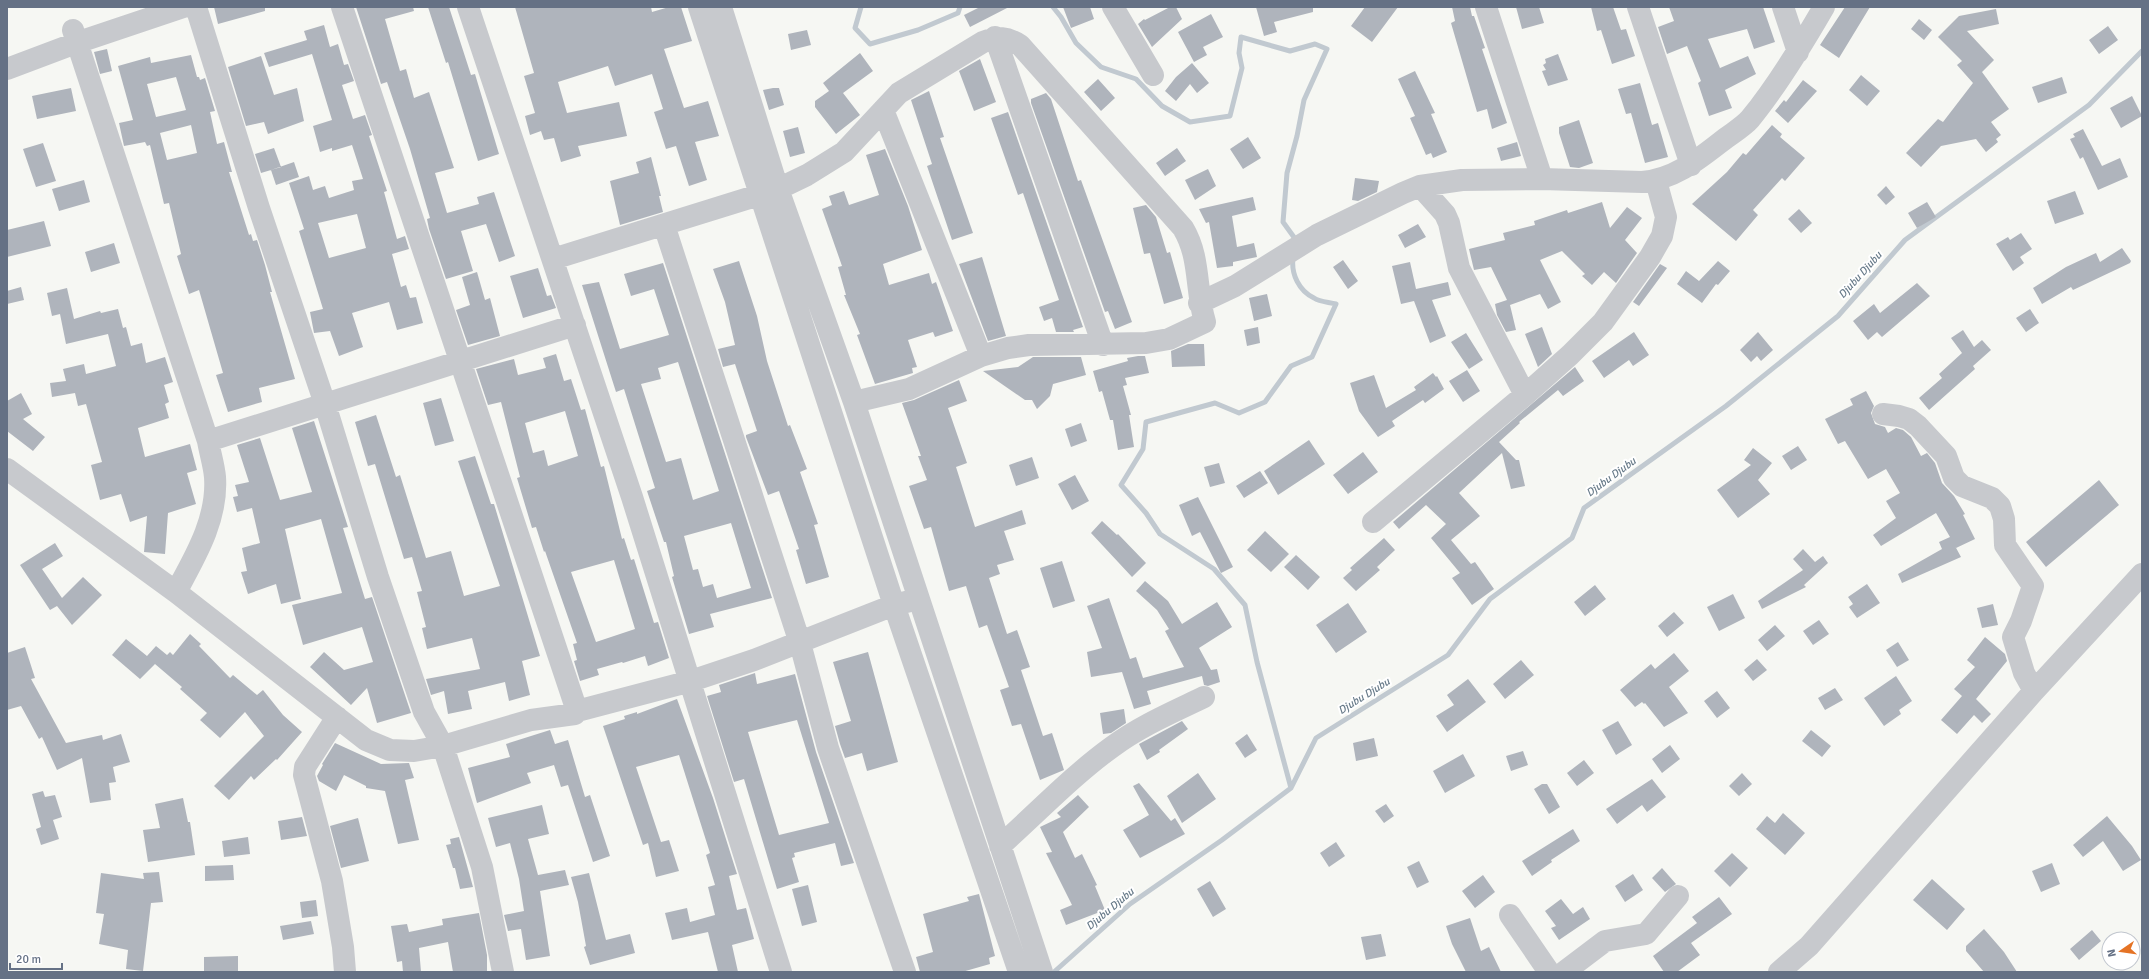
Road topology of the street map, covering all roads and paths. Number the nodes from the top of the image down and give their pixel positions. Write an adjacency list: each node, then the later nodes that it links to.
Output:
1 (146, 7): 13 (street)
2 (183, 7): 13 (street)
3 (196, 7): 34 (street)
4 (342, 7): 31 (street)
5 (468, 7): 26 (street)
6 (699, 7): 24 (street)
7 (721, 7): 24 (street)
8 (1113, 7): 18 (street)
9 (1486, 7): 21 (street)
10 (1638, 7): 20 (street)
11 (1783, 7): 15 (street)
12 (1824, 7): 15 (street)
13 (74, 36): 16 (street); 17 (street); 36 (street)
14 (995, 37): 19 (street); 27 (street); 29 (street)
15 (1798, 52): 20 (street)
16 (7, 53)
17 (7, 69)
18 (1153, 75)
19 (884, 110): 24 (street); 30 (street)
20 (1691, 165): 22 (street)
21 (1542, 179): 22 (street); 23 (street)
22 (1656, 181): 32 (street)
23 (1420, 186): 27 (street); 32 (street)
24 (770, 192): 25 (street); 33 (street); 42 (street)
25 (664, 225): 26 (street); 43 (street)
26 (554, 259): 28 (street)
27 (1199, 303): 29 (street)
28 (575, 325): 31 (street); 44 (street)
29 (1103, 345): 30 (street)
30 (980, 356): 33 (street)
31 (462, 361): 34 (street); 47 (street)
32 (1526, 395): 38 (street)
33 (854, 402): 41 (street)
34 (324, 404): 36 (street); 49 (street)
35 (1883, 414): 45 (street)
36 (208, 441): 40 (street)
37 (7, 469): 40 (street)
38 (1373, 522)
39 (2142, 574): 45 (street)
40 (176, 592): 48 (street)
41 (918, 599): 42 (street); 50 (street)
42 (894, 605): 43 (street); 58 (street)
43 (800, 643): 44 (street); 57 (street)
44 (691, 681): 47 (street); 56 (street)
45 (2034, 691): 61 (street)
46 (1204, 697): 50 (street)
47 (577, 711): 49 (street)
48 (337, 717): 49 (street); 54 (street)
49 (443, 746): 55 (street)
50 (1000, 846): 53 (street)
51 (1678, 896): 60 (street)
52 (1510, 915): 59 (street)
53 (1041, 967)
54 (345, 972)
55 (503, 972)
56 (781, 972)
57 (906, 972)
58 (1019, 972)
59 (1549, 972)
60 (1564, 972)
61 (1779, 972)

